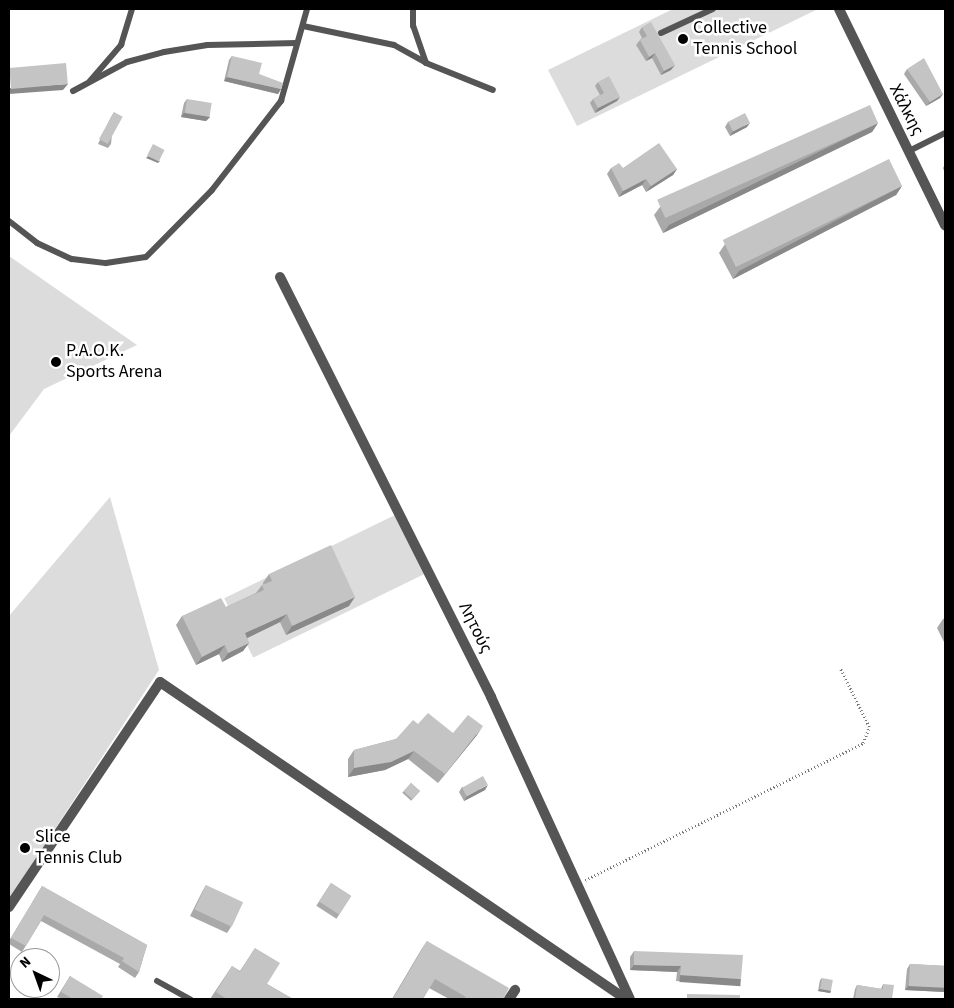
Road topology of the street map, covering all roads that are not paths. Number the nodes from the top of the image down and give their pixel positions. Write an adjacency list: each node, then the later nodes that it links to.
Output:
1 (132, 9): 10 (lane)
2 (307, 9): 6 (lane)
3 (412, 9): 9 (lane)
4 (713, 9): 7 (lane)
5 (839, 9): 14 (street, Χάλκης)
6 (302, 26): 8 (lane); 9 (lane)
7 (661, 33)
8 (297, 43): 10 (lane); 15 (lane)
9 (426, 63): 11 (lane)
10 (86, 86): 12 (lane)
11 (492, 90)
12 (73, 91)
13 (945, 133): 14 (lane)
14 (909, 151): 16 (street, Χάλκης)
15 (9, 221)
16 (945, 223)
17 (280, 277): 24 (street, Λητούς)
18 (9, 907): 23 (street)
19 (157, 981): 21 (lane)
20 (515, 990): 22 (street)
21 (190, 999)
22 (509, 999)
23 (626, 999)
24 (630, 999)

